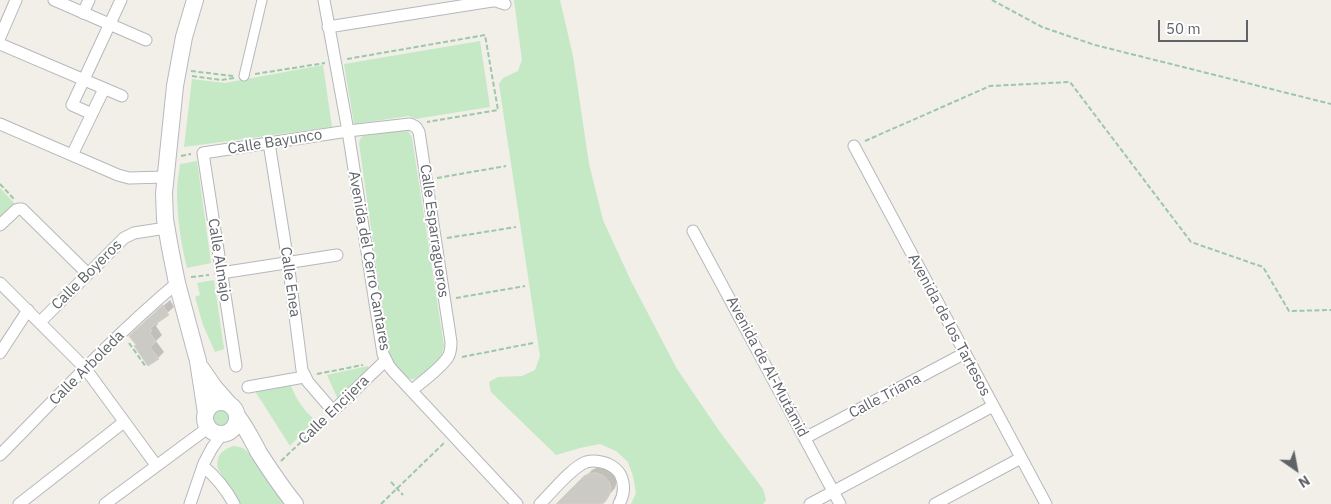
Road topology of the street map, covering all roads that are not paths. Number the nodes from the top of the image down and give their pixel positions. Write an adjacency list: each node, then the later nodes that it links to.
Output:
1 (16, 0): 12 (street)
2 (54, 0): 9 (street)
3 (89, 0): 9 (street)
4 (121, 0): 10 (street)
5 (194, 0): 26 (main road)
6 (262, 0): 15 (street)
7 (324, 0): 11 (street, Avenida del Cerro Cantares)
8 (505, 4): 11 (street)
9 (83, 13): 10 (street)
10 (110, 24): 13 (street); 16 (street)
11 (328, 27): 21 (street, Avenida del Cerro Cantares)
12 (0, 37)
13 (146, 40)
14 (0, 44): 16 (street)
15 (244, 76)
16 (84, 80): 17 (street); 19 (street)
17 (104, 89): 18 (street); 19 (street)
18 (122, 96)
19 (92, 114): 25 (street)
20 (0, 124): 25 (street)
21 (348, 131): 22 (street, Calle Bayunco); 40 (street, Avenida del Cerro Cantares); 46 (street, Calle Esparragueros)
22 (269, 143): 24 (street, Calle Bayunco); 31 (street, Calle Enea)
23 (854, 146): 39 (street, Avenida de los Tartesos)
24 (203, 153): 32 (street, Calle Almajo)
25 (72, 155): 26 (street)
26 (165, 177): 28 (main road)
27 (0, 225): 33 (street)
28 (166, 228): 33 (street, Calle Boyeros); 34 (main road)
29 (693, 231): 52 (street, Avenida de Al-Mutámid)
30 (337, 255): 31 (street)
31 (288, 262): 32 (street); 44 (street, Calle Enea)
32 (221, 273): 42 (street, Calle Almajo)
33 (88, 274): 37 (street, Calle Boyeros)
34 (177, 282): 41 (main road); 43 (street, Calle Arboleda)
35 (0, 283): 36 (street)
36 (28, 310): 37 (street); 38 (street)
37 (40, 322): 43 (street)
38 (0, 353)
39 (965, 353): 47 (street, Avenida de los Tartesos); 52 (street, Calle Triana)
40 (386, 360): 46 (street, Avenida del Cerro Cantares); 49 (street, Calle Encijera)
41 (198, 361): 48 (main road); 51 (main road)
42 (236, 366)
43 (85, 368): 50 (street); 54 (street, Calle Arboleda)
44 (304, 376): 45 (street); 49 (street, Calle Enea)
45 (248, 387)
46 (412, 390): 64 (street, Avenida del Cerro Cantares)
47 (992, 406): 55 (street, Avenida de los Tartesos); 58 (street)
48 (232, 410): 51 (main road); 51 (main road); 53 (main road)
49 (333, 411)
50 (124, 422): 57 (street); 60 (street)
51 (216, 427): 53 (main road); 56 (street); 57 (street)
52 (805, 438): 58 (street, Avenida de Al-Mutámid)
53 (259, 453): 63 (main road)
54 (0, 455)
55 (1021, 458): 69 (street); 70 (street, Avenida de los Tartesos)
56 (204, 464): 59 (street); 62 (street)
57 (156, 465): 61 (street)
58 (834, 492): 67 (street); 68 (street, Avenida de Al-Mutámid)
59 (192, 502)
60 (19, 504)
61 (105, 504)
62 (234, 504)
63 (295, 504)
64 (517, 504)
65 (540, 504): 66 (street)
66 (619, 504)
67 (810, 504)
68 (840, 504)
69 (935, 504)
70 (1046, 504)

